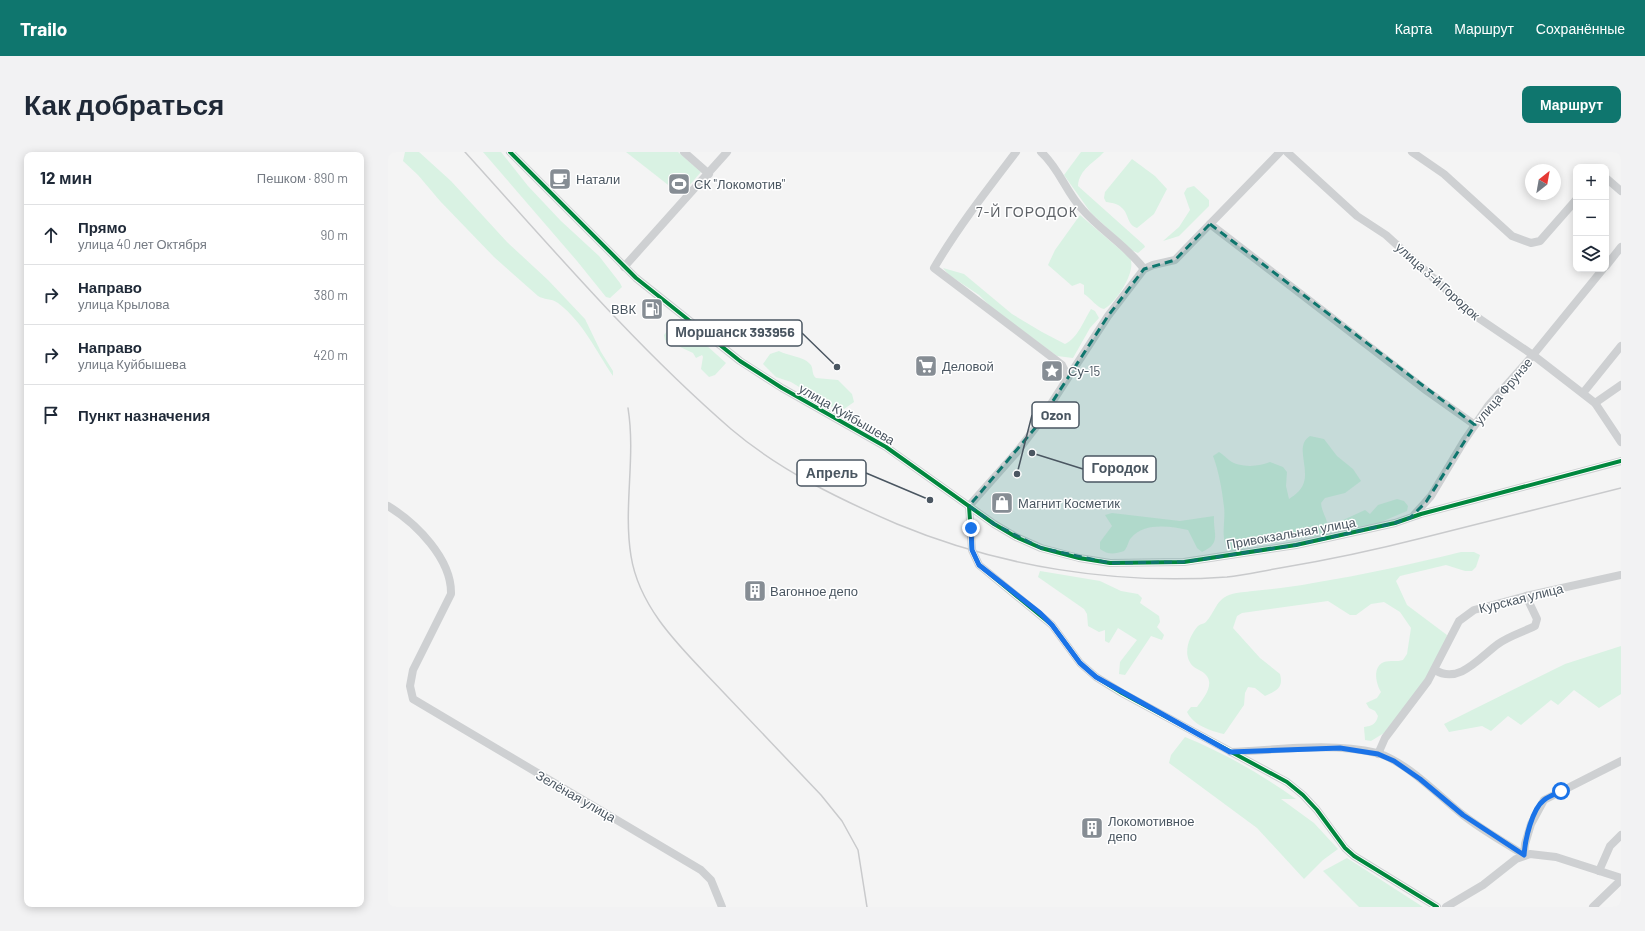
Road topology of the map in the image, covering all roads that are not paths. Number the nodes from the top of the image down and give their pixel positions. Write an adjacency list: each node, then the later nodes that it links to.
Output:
1 (510, 152): 16 (street, улица Куйбышева)
2 (684, 152): 9 (street)
3 (727, 152): 9 (street)
4 (1016, 152): 21 (street)
5 (1041, 152): 17 (street)
6 (1280, 152): 13 (street)
7 (1287, 152): 20 (street, улица 3-й Городок)
8 (1412, 152): 12 (street)
9 (709, 174): 16 (street)
10 (1609, 181): 11 (street)
11 (1621, 191)
12 (1573, 203)
13 (1210, 224): 17 (street); 25 (street)
14 (1621, 247): 15 (street)
15 (1609, 262)
16 (624, 267): 29 (street, улица Куйбышева)
17 (1144, 269): 21 (street)
18 (1601, 272): 20 (street, улица Фрунзе)
19 (1621, 346): 23 (street)
20 (1533, 355): 23 (street, улица 3-й Городок); 25 (street, улица Фрунзе)
21 (1068, 377): 29 (street)
22 (1621, 385): 24 (street)
23 (1583, 393): 24 (street, улица 3-й Городок)
24 (1595, 403): 26 (street, улица 3-й Городок)
25 (1475, 425): 30 (street, улица Фрунзе)
26 (1621, 442)
27 (1621, 461): 30 (street, Привокзальная улица)
28 (388, 506): 41 (street, Зелёная улица)
29 (969, 506): 30 (street, Привокзальная улица); 34 (street)
30 (1420, 513)
31 (1621, 575): 32 (street, Курская улица)
32 (1526, 596): 33 (street, Курская улица); 33 (street)
33 (1435, 670): 35 (street, Курская улица)
34 (1230, 752): 35 (street); 42 (street)
35 (1378, 754): 38 (street)
36 (1621, 761): 38 (street)
37 (1621, 835): 39 (street)
38 (1524, 855): 39 (street); 43 (street)
39 (1599, 871): 40 (street)
40 (1621, 879): 44 (street)
41 (722, 907)
42 (1437, 907)
43 (1446, 907)
44 (1593, 907)

